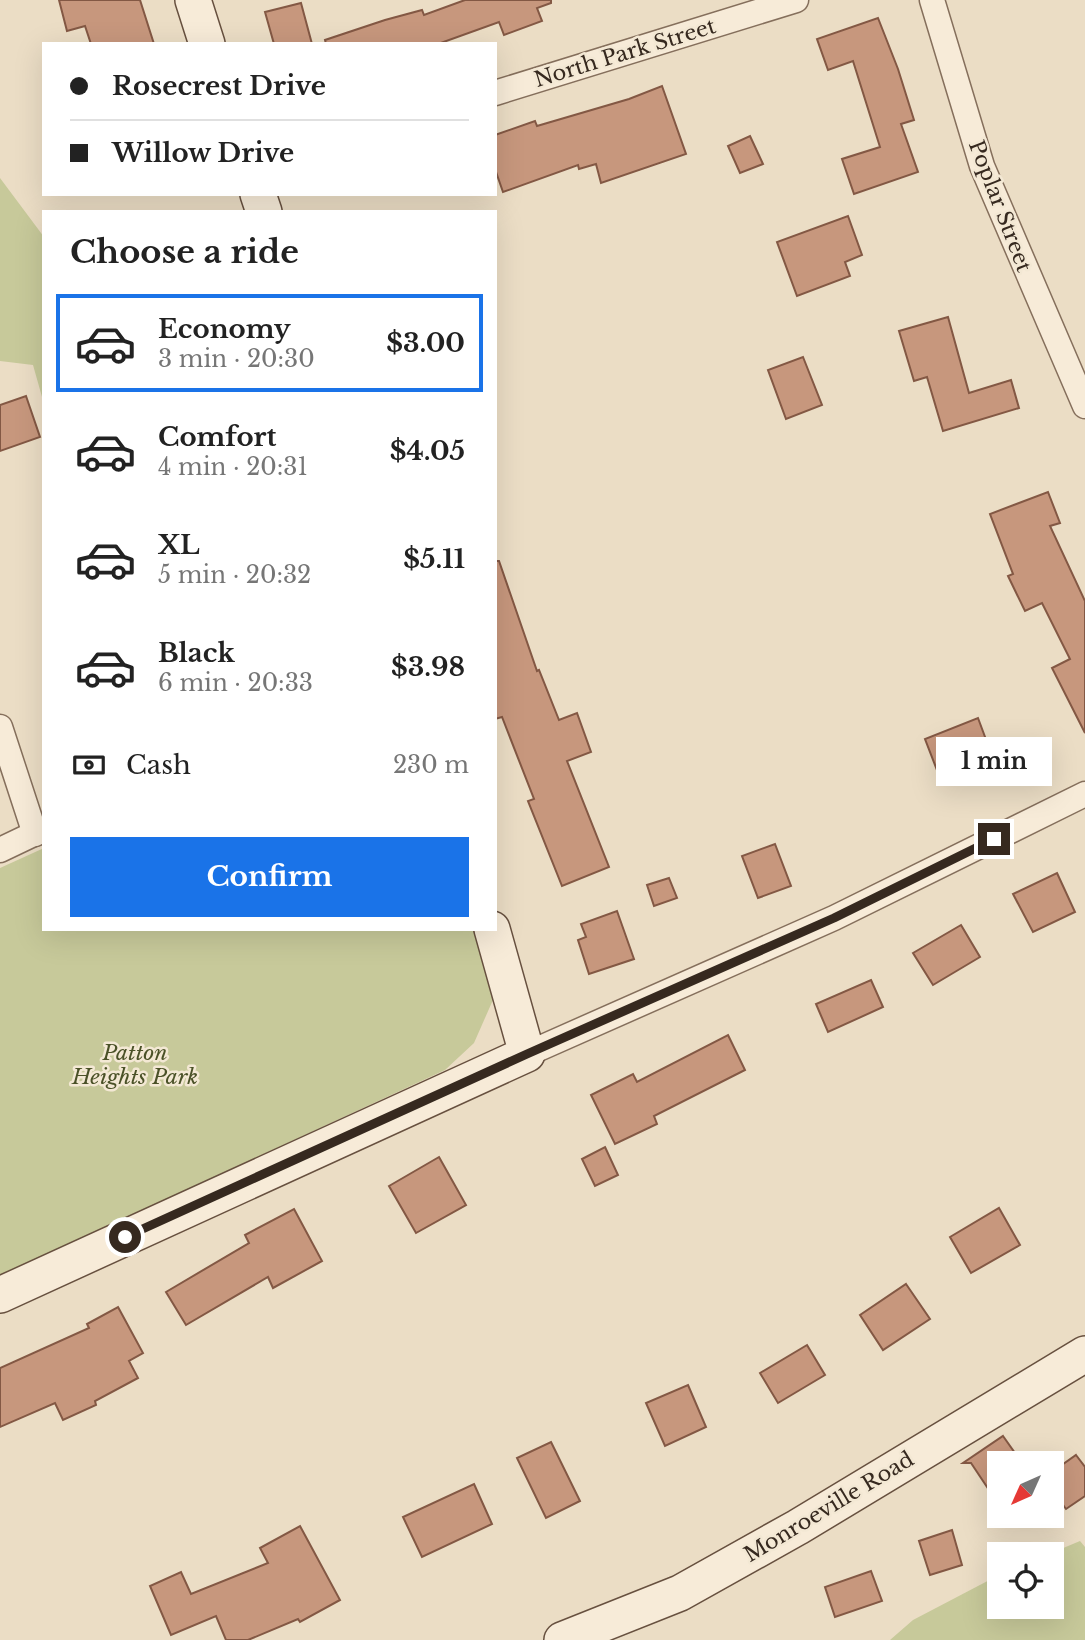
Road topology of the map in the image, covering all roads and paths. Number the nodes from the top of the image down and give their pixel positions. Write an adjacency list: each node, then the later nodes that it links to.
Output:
1 (193, 0): 4 (street)
2 (796, 0): 5 (street, North Park Street)
3 (932, 0): 6 (street, Poplar Street)
4 (207, 42)
5 (497, 92)
6 (1085, 406)
7 (0, 727): 9 (street)
8 (1085, 794): 12 (street)
9 (39, 832): 10 (street)
10 (0, 850)
11 (493, 931): 12 (street)
12 (527, 1054): 13 (street)
13 (0, 1295)
14 (1085, 1354): 15 (street, Monroeville Road)
15 (562, 1640)

